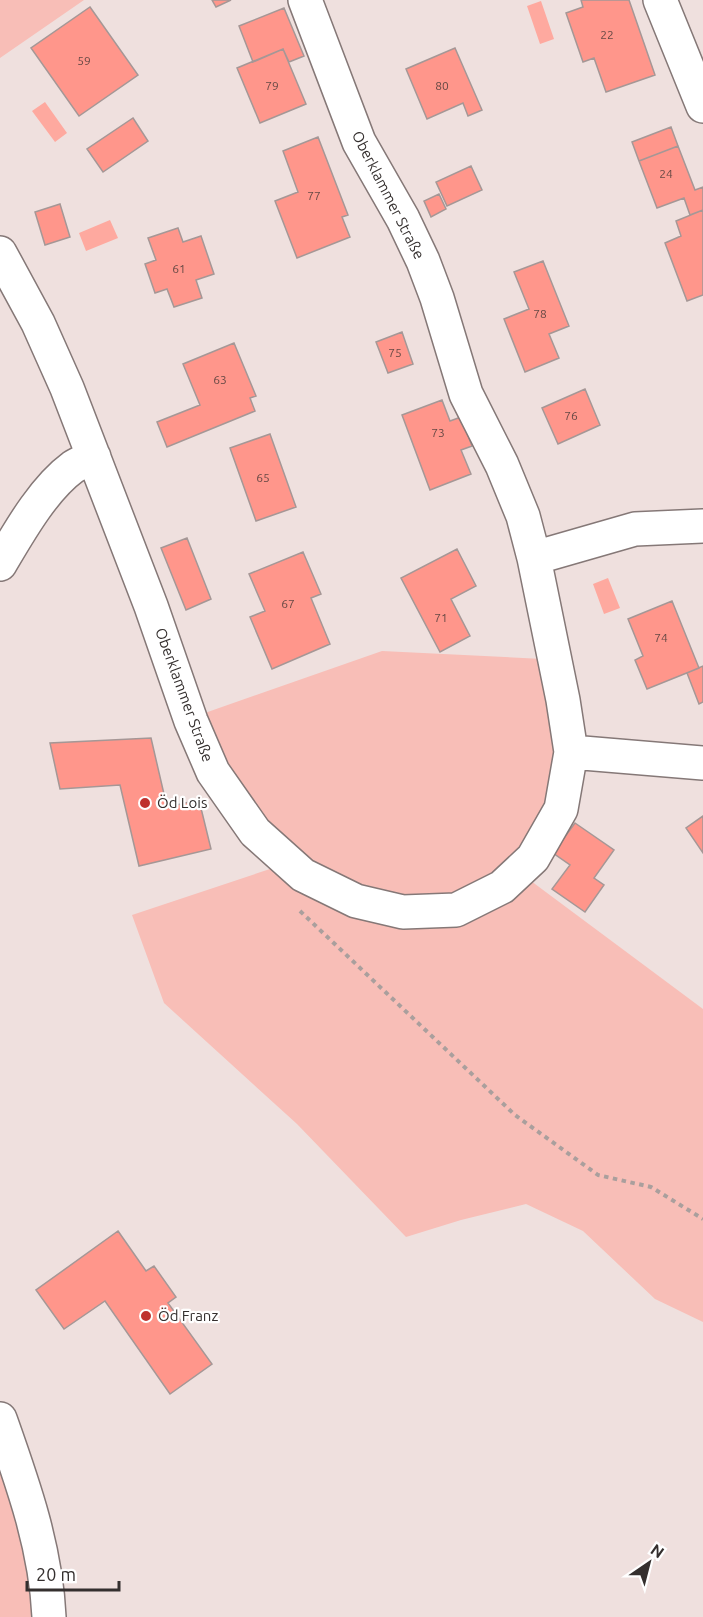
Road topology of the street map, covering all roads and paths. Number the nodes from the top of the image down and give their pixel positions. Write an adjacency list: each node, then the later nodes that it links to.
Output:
1 (305, 0): 7 (street, Oberklammer Straße)
2 (660, 0): 3 (street)
3 (703, 106)
4 (0, 252): 5 (street, Oberklammer Straße)
5 (94, 457): 8 (street); 9 (street, Oberklammer Straße)
6 (703, 526): 7 (street)
7 (534, 558): 9 (street, Oberklammer Straße)
8 (0, 564)
9 (570, 752): 10 (street)
10 (703, 763)
11 (298, 909): 12 (path)
12 (703, 1220)
13 (0, 1419): 14 (street)
14 (49, 1617)

